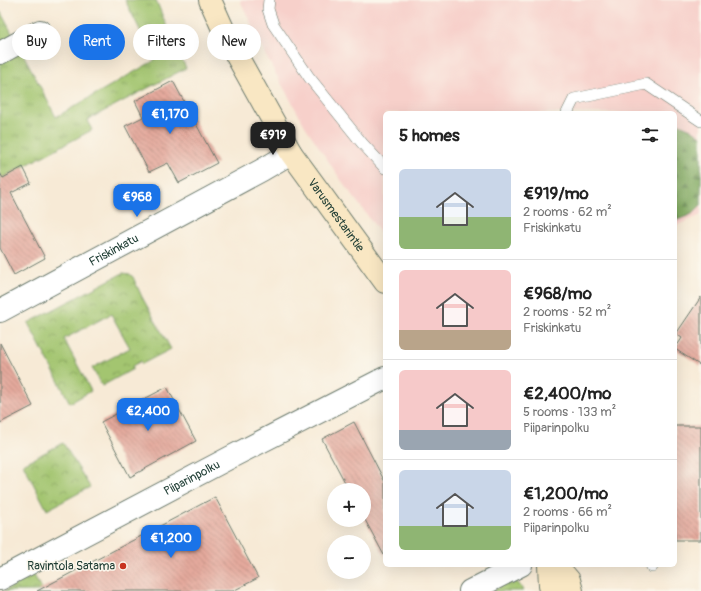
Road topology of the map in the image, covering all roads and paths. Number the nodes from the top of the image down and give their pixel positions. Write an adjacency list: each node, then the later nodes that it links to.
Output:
1 (210, 0): 7 (street, Varusmestarintie)
2 (269, 0): 8 (lane)
3 (12, 46): 4 (street)
4 (0, 53)
5 (568, 111): 6 (lane)
6 (701, 121)
7 (291, 153): 9 (street, Varusmestarintie); 10 (street, Friskinkatu)
8 (383, 166)
9 (383, 279)
10 (0, 312)
11 (383, 379): 15 (street, Piiparinpolku)
12 (517, 567): 16 (street)
13 (549, 567): 17 (street)
14 (558, 567): 18 (street)
15 (0, 580)
16 (470, 591)
17 (552, 591)
18 (572, 591)

